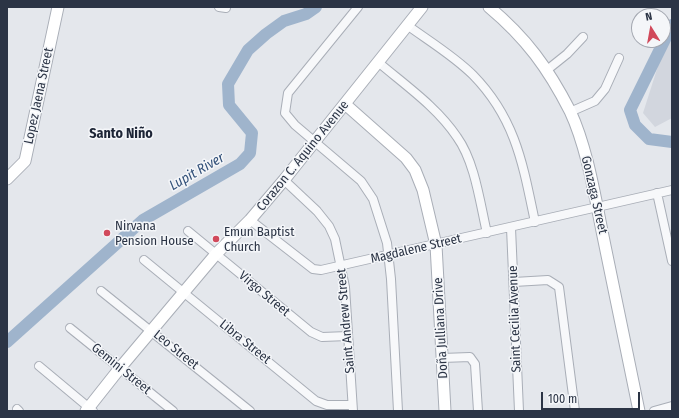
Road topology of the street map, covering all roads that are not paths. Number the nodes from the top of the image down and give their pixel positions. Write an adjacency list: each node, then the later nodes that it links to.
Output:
1 (58, 7): 13 (street, Lopez Jaena Street)
2 (358, 7): 12 (street)
3 (422, 7): 5 (street, Corazon C. Aquino Avenue)
4 (489, 7): 9 (street, Gonzaga Street)
5 (408, 25): 8 (street, Corazon C. Aquino Avenue); 19 (street)
6 (583, 37): 9 (street)
7 (619, 58): 11 (street)
8 (378, 62): 10 (street, Corazon C. Aquino Avenue); 22 (street)
9 (546, 70): 11 (street, Gonzaga Street)
10 (345, 104): 12 (street, Corazon C. Aquino Avenue); 23 (street, Doña Julliana Drive)
11 (570, 112): 17 (street, Gonzaga Street)
12 (314, 141): 14 (street, Corazon C. Aquino Avenue); 25 (street)
13 (7, 179)
14 (284, 180): 18 (street, Corazon C. Aquino Avenue); 28 (street, Saint Andrew Street)
15 (672, 190): 16 (street, Magdalene Street)
16 (657, 193): 17 (street, Magdalene Street); 27 (street)
17 (597, 207): 19 (street, Magdalene Street); 48 (street, Gonzaga Street)
18 (250, 220): 24 (street, Corazon C. Aquino Avenue); 28 (street, Magdalene Street)
19 (535, 222): 20 (street, Magdalene Street)
20 (511, 228): 22 (street, Magdalene Street); 29 (street, Saint Cecilia Avenue)
21 (188, 231): 24 (street, Virgo Street)
22 (487, 233): 23 (street, Magdalene Street)
23 (436, 245): 25 (street, Magdalene Street); 35 (street, Doña Julliana Drive)
24 (216, 254): 31 (street, Corazon C. Aquino Avenue); 34 (street, Virgo Street)
25 (388, 256): 28 (street, Magdalene Street); 43 (street)
26 (144, 260): 31 (street, Libra Street)
27 (672, 261)
28 (342, 266): 34 (street, Saint Andrew Street)
29 (514, 282): 46 (street, Saint Cecilia Avenue); 47 (street)
30 (101, 291): 33 (street, Leo Street)
31 (184, 293): 33 (street, Corazon C. Aquino Avenue); 39 (street, Libra Street)
32 (70, 328): 37 (street, Gemini Street)
33 (152, 330): 37 (street, Corazon C. Aquino Avenue); 42 (street, Leo Street)
34 (348, 336): 39 (street, Saint Andrew Street)
35 (442, 358): 44 (street, Doña Julliana Drive); 45 (street)
36 (39, 366): 40 (street)
37 (120, 368): 40 (street, Corazon C. Aquino Avenue); 41 (street, Gemini Street)
38 (672, 406): 49 (street)
39 (353, 408)
40 (89, 410)
41 (172, 411)
42 (250, 411)
43 (398, 411)
44 (445, 411)
45 (478, 411)
46 (518, 411)
47 (575, 411)
48 (639, 411)
49 (654, 411)

